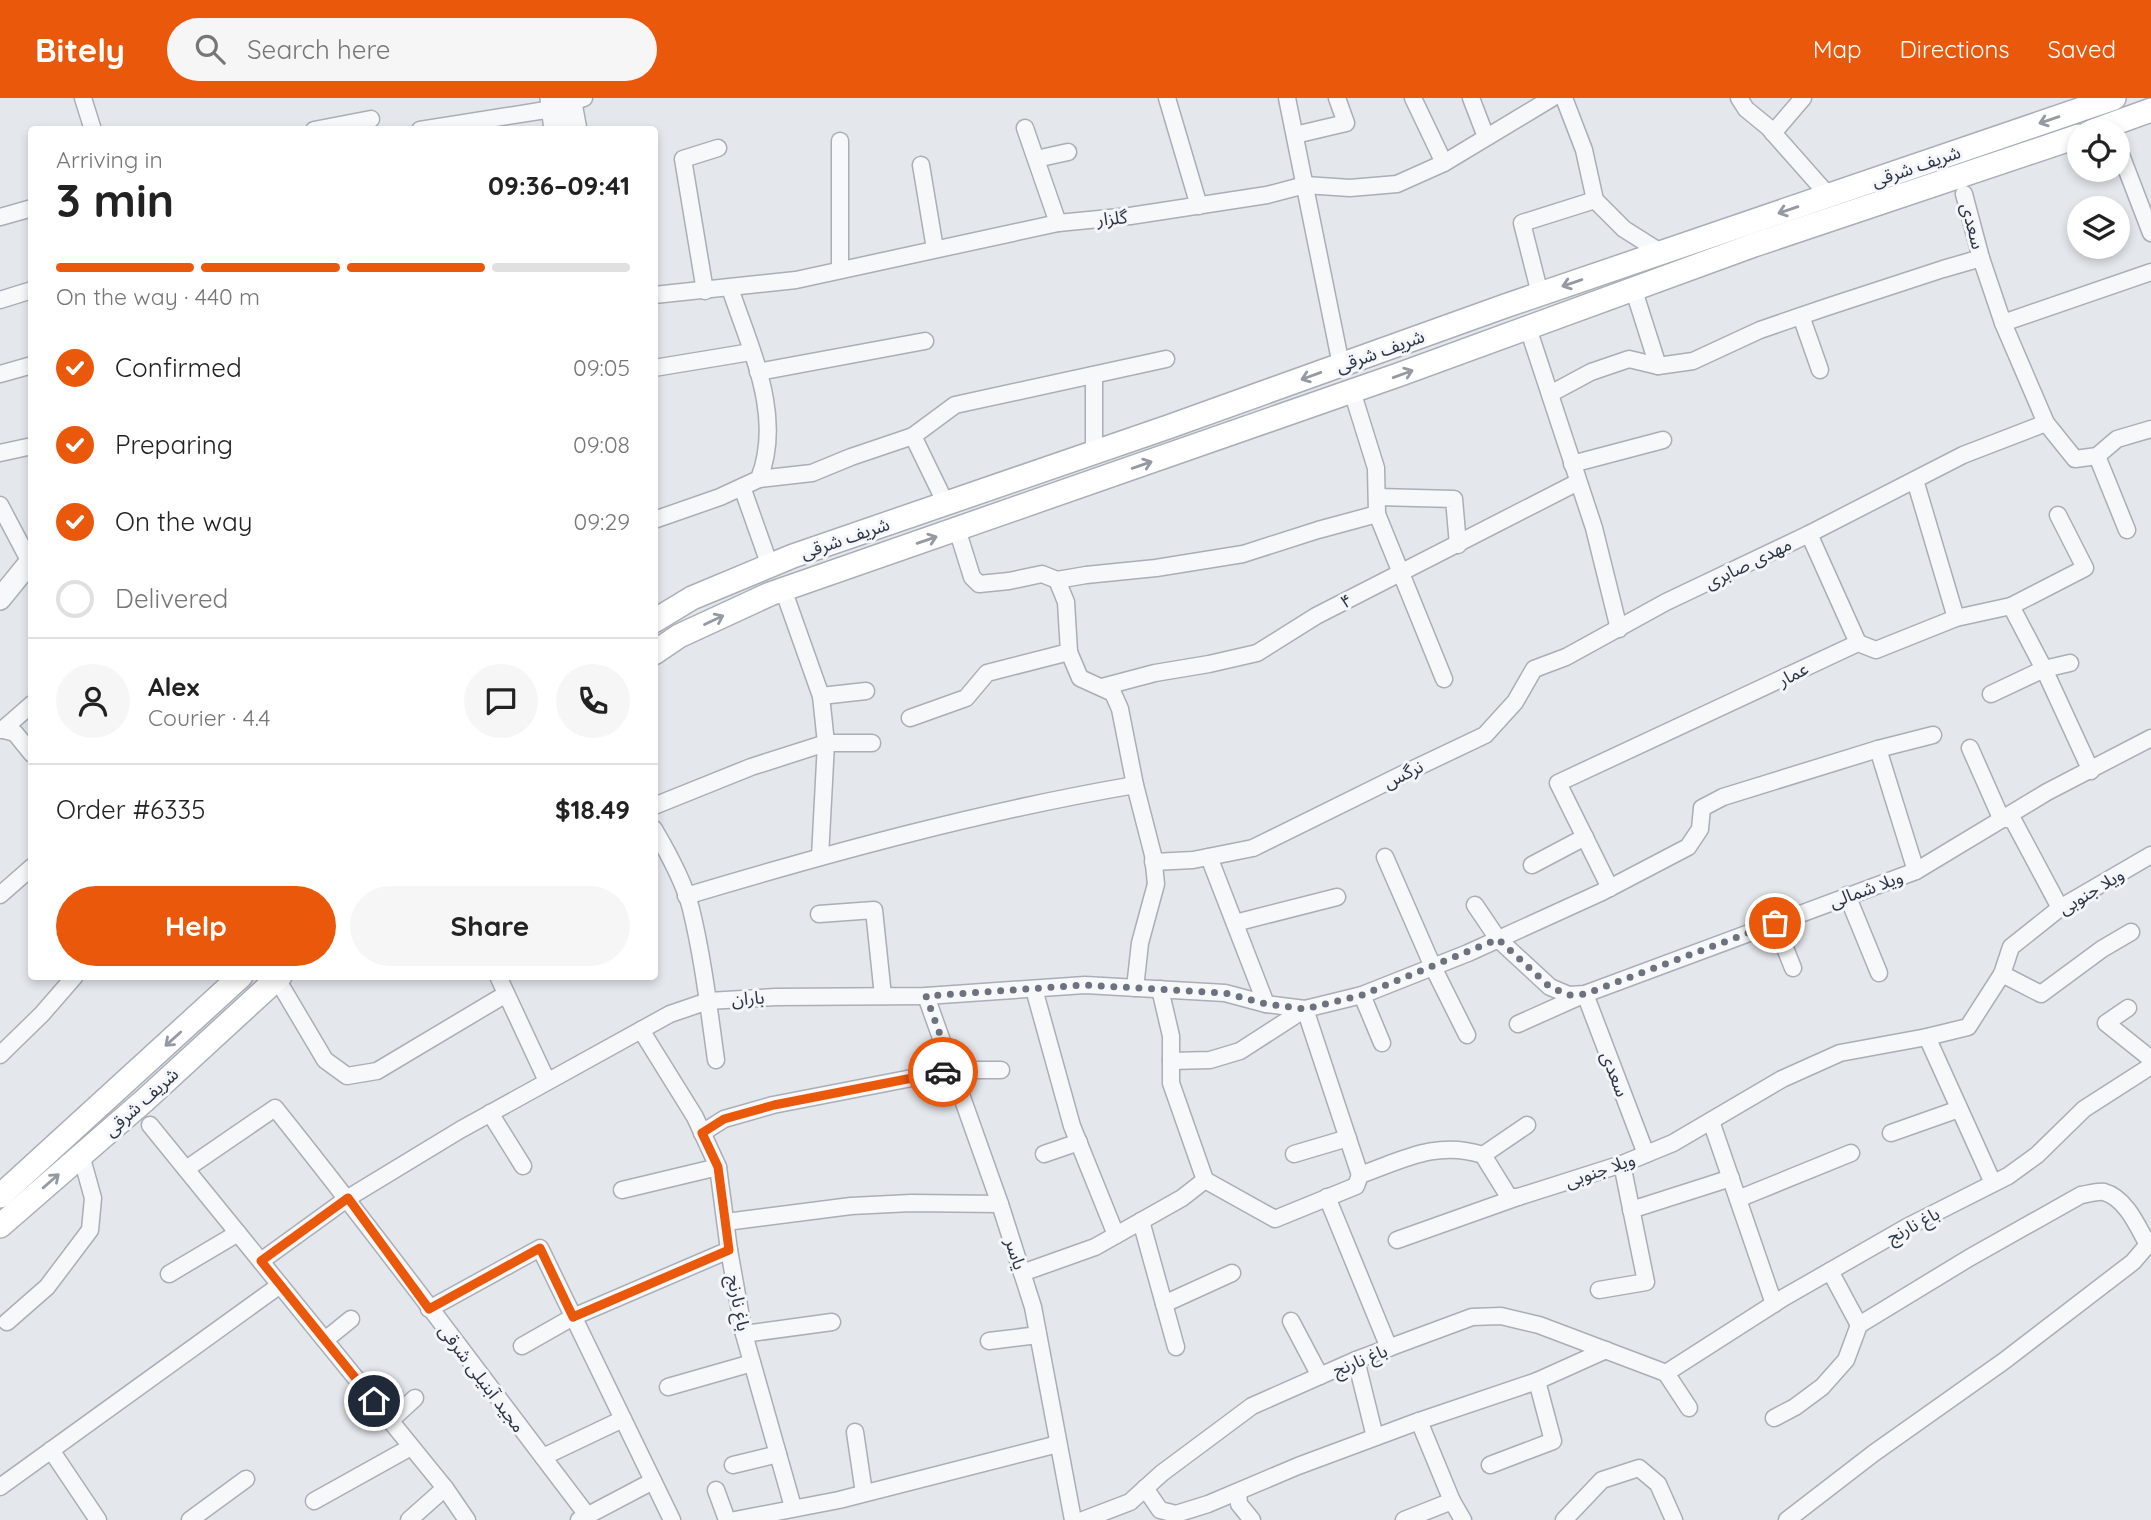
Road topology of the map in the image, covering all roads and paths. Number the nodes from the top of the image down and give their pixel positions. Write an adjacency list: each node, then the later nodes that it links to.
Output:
1 (83, 98): 16 (street)
2 (1167, 98): 37 (street)
3 (1287, 98): 22 (street)
4 (1337, 98): 22 (street)
5 (1413, 98): 30 (street)
6 (1471, 98): 23 (street)
7 (1564, 98): 36 (street)
8 (1739, 98): 21 (street)
9 (1803, 98): 21 (street)
10 (1547, 99): 23 (street, گلزار)
11 (2098, 100): 28 (main road, شریف شرقی, one-way to 28)
12 (564, 106): 18 (street); 19 (street)
13 (2151, 110): 15 (main road)
14 (371, 119): 17 (street)
15 (2130, 122)
16 (92, 126)
17 (345, 126)
18 (444, 126)
19 (574, 126)
20 (1025, 128): 29 (street)
21 (1773, 133): 35 (street)
22 (1295, 135): 33 (street)
23 (1486, 137): 30 (street, گلزار)
24 (840, 141): 45 (street)
25 (2067, 141): 34 (main road, شریف شرقی)
26 (718, 148): 49 (street)
27 (1068, 152): 29 (street)
28 (1951, 154): 34 (main road); 35 (main road, شریف شرقی)
29 (1036, 159): 40 (street)
30 (1444, 163): 33 (street, گلزار)
31 (921, 165): 42 (street)
32 (2129, 182): 41 (street)
33 (1305, 185): 37 (street, گلزار); 60 (street)
34 (1961, 185): 44 (street, سعدی); 56 (main road, شریف شرقی)
35 (1829, 196): 43 (main road, شریف شرقی, one-way to 43)
36 (1595, 201): 43 (street); 50 (street)
37 (1199, 206): 40 (street, گلزار)
38 (28, 209): 39 (street)
39 (0, 217)
40 (1058, 223): 42 (street, گلزار)
41 (2151, 233)
42 (936, 249): 45 (street, گلزار)
43 (1662, 253): 50 (main road, شریف شرقی, one-way to 50)
44 (1981, 258): 54 (street); 55 (street, سعدی)
45 (840, 270): 47 (street, گلزار)
46 (2151, 272): 55 (street)
47 (730, 288): 49 (street, گلزار); 58 (street)
48 (28, 290): 53 (street)
49 (705, 291): 51 (street, گلزار)
50 (1540, 294): 60 (main road, شریف شرقی)
51 (658, 295)
52 (1636, 297): 62 (street)
53 (0, 300)
54 (1801, 316): 62 (street); 64 (street)
55 (2003, 323): 70 (street, سعدی)
56 (1528, 328): 68 (main road, شریف شرقی, one-way to 56); 69 (street)
57 (925, 341): 65 (street)
58 (751, 352): 63 (street); 65 (street)
59 (1166, 359): 67 (street)
60 (1341, 365): 72 (main road, شریف شرقی, one-way to 72)
61 (28, 366): 66 (street)
62 (1658, 366): 69 (street)
63 (658, 367)
64 (1820, 370)
65 (758, 372): 81 (street)
66 (0, 374)
67 (1094, 375): 73 (street); 77 (street)
68 (1352, 391): 78 (main road, شریف شرقی); 85 (street)
69 (1550, 394): 80 (street)
70 (2046, 423): 79 (street); 82 (street, مهدی صابری)
71 (2151, 429): 79 (street)
72 (1160, 430): 77 (main road, شریف شرقی); 78 (main road)
73 (913, 436): 81 (street); 86 (street)
74 (1663, 440): 80 (street)
75 (28, 447): 76 (street)
76 (0, 453)
77 (1094, 453): 86 (main road, شریف شرقی)
78 (1170, 455): 91 (main road, شریف شرقی, one-way to 78)
79 (2097, 456): 92 (street)
80 (1572, 464): 83 (street)
81 (759, 479): 84 (street)
82 (1915, 480): 93 (street, مهدی صابری); 105 (street)
83 (1578, 482): 94 (street, ۴); 107 (street)
84 (742, 487): 90 (street); 98 (street)
85 (1378, 497): 88 (street); 94 (street)
86 (946, 504): 98 (main road, شریف شرقی)
87 (0, 505): 95 (street)
88 (1377, 514): 100 (street); 101 (street)
89 (2058, 515): 104 (street, عمار)
90 (658, 519)
91 (957, 529): 101 (street); 102 (main road, شریف شرقی, one-way to 91)
92 (2127, 530)
93 (1809, 534): 107 (street, مهدی صابری); 108 (street)
94 (1458, 545): 100 (street, ۴)
95 (28, 556)
96 (28, 563): 99 (street)
97 (28, 566): 103 (street)
98 (770, 566): 106 (main road, شریف شرقی)
99 (0, 573)
100 (1403, 573): 113 (street); 114 (street, ۴)
101 (1057, 580): 110 (street)
102 (783, 589): 109 (main road, شریف شرقی, one-way to 102); 117 (street)
103 (0, 599)
104 (2011, 606): 105 (street, عمار); 112 (street)
105 (1956, 618): 108 (street, عمار)
106 (658, 619)
107 (1619, 629): 136 (street, نرگس)
108 (1858, 643): 133 (street, عمار)
109 (658, 650)
110 (1069, 652): 114 (street); 119 (street)
111 (2070, 663): 112 (street)
112 (2044, 669): 116 (street); 128 (street)
113 (1444, 680)
114 (1102, 687): 129 (street)
115 (866, 691): 117 (street)
116 (1991, 694)
117 (821, 695): 123 (street)
118 (28, 707): 120 (street)
119 (910, 718)
120 (1, 730): 126 (street)
121 (1933, 735): 127 (street)
122 (2151, 738): 128 (street, ویلا شمالی)
123 (825, 743): 124 (street); 130 (street); 135 (street)
124 (872, 743)
125 (1970, 748): 131 (street)
126 (28, 749)
127 (1878, 749): 141 (street); 142 (street)
128 (2091, 771): 131 (street, ویلا شمالی)
129 (1135, 785): 135 (street); 138 (street)
130 (658, 804)
131 (2001, 818): 141 (street, ویلا شمالی); 148 (street)
132 (658, 836): 145 (street)
133 (1585, 837): 139 (street); 142 (street, عمار)
134 (2151, 855): 148 (street, ویلا جنوبی)
135 (821, 857): 145 (street)
136 (1209, 857): 138 (street, نرگس); 150 (street)
137 (1385, 857): 154 (street)
138 (1153, 862): 163 (street)
139 (1532, 865)
140 (28, 870): 143 (street)
141 (1916, 871): 144 (street, ویلا شمالی)
142 (1610, 888): 153 (street)
143 (0, 895)
144 (1847, 895): 151 (street, ویلا شمالی); 156 (street)
145 (686, 896): 171 (street)
146 (1338, 897): 150 (street)
147 (1475, 905): 153 (street)
148 (2060, 908): 157 (street, ویلا جنوبی)
149 (820, 915): 169 (street)
150 (1235, 923): 173 (street)
151 (1775, 923): 155 (street); 167 (street, ویلا شمالی)
152 (2131, 932): 157 (street)
153 (1498, 939): 154 (street); 167 (street)
154 (1433, 967): 168 (street); 179 (street)
155 (1793, 968)
156 (1879, 973)
157 (2002, 974): 180 (street, ویلا جنوبی)
158 (71, 980): 182 (street)
159 (237, 980): 172 (main road, شریف شرقی)
160 (277, 980): 176 (main road, شریف شرقی)
161 (280, 980): 166 (street)
162 (500, 980): 166 (street)
163 (1135, 988): 164 (street, باران); 165 (street, باران)
164 (1034, 989): 170 (street, باران); 198 (street)
165 (1160, 989): 173 (street, باران); 185 (street)
166 (506, 994): 189 (street)
167 (1585, 994): 177 (street, ویلا شمالی); 202 (street, سعدی)
168 (1362, 995): 175 (street); 181 (street)
169 (883, 996): 170 (street, باران); 171 (street, باران)
170 (926, 996): 187 (street, یاسر)
171 (708, 1001): 178 (street, باران); 184 (street)
172 (212, 1003): 176 (main road); 214 (main road, شریف شرقی, one-way to 214)
173 (1266, 1004): 175 (street, باران)
174 (2128, 1008): 183 (street)
175 (1305, 1009): 185 (street); 197 (street)
176 (230, 1022): 203 (main road, شریف شرقی)
177 (1518, 1024)
178 (641, 1030): 189 (street, باران); 195 (street, باغ نارنج)
179 (1466, 1035)
180 (1927, 1037): 190 (street); 192 (street, ویلا جنوبی)
181 (1382, 1043)
182 (0, 1055)
183 (2151, 1059)
184 (716, 1060)
185 (1171, 1061): 211 (street)
186 (2151, 1066): 212 (street, باغ نارنج)
187 (953, 1070): 188 (street); 195 (street); 219 (street, یاسر)
188 (1001, 1070)
189 (547, 1081): 191 (street, باران)
190 (1959, 1109): 196 (street); 212 (street)
191 (490, 1113): 206 (street); 217 (street, باران)
192 (1711, 1121): 202 (street, ویلا جنوبی); 210 (street)
193 (150, 1125): 208 (street)
194 (1527, 1125): 204 (street)
195 (702, 1133): 207 (street, باغ نارنج)
196 (1891, 1133)
197 (1348, 1138): 201 (street); 209 (street)
198 (1079, 1142): 200 (street); 225 (street)
199 (1851, 1153): 218 (street)
200 (1044, 1154)
201 (1294, 1154)
202 (1646, 1154): 205 (street, ویلا جنوبی)
203 (81, 1155): 223 (main road, شریف شرقی, one-way to 203); 242 (street)
204 (1483, 1155): 209 (street); 216 (street)
205 (1622, 1164): 216 (street, ویلا جنوبی); 220 (street)
206 (523, 1166)
207 (718, 1167): 213 (street); 222 (street, باغ نارنج)
208 (186, 1169): 217 (street, مجید آبنیلی شرقی); 224 (street)
209 (1360, 1175): 215 (street)
210 (1731, 1178): 218 (street); 220 (street)
211 (1205, 1180): 215 (street); 221 (street)
212 (1993, 1183): 230 (street, باغ نارنج)
213 (622, 1190)
214 (0, 1196)
215 (1327, 1197): 251 (street)
216 (1518, 1197): 226 (street, ویلا جنوبی)
217 (348, 1198): 229 (street, باران); 238 (street, مجید آبنیلی شرقی)
218 (1738, 1199): 237 (street)
219 (1000, 1204): 222 (street); 231 (street, یاسر)
220 (1631, 1210): 235 (street)
221 (1141, 1221): 225 (street); 236 (street)
222 (726, 1222): 228 (street, باغ نارنج)
223 (0, 1226)
224 (238, 1233): 229 (street); 233 (street)
225 (1116, 1235): 231 (street)
226 (1397, 1240)
227 (2150, 1243): 244 (street); 301 (street)
228 (729, 1250): 239 (street); 245 (street, باغ نارنج)
229 (261, 1261): 234 (street)
230 (1830, 1272): 237 (street, باغ نارنج); 244 (street)
231 (1022, 1273): 246 (street, یاسر)
232 (1232, 1273): 236 (street)
233 (169, 1275)
234 (280, 1285): 247 (street); 269 (street)
235 (1599, 1290)
236 (1164, 1304): 250 (street)
237 (1774, 1304): 255 (street, باغ نارنج)
238 (429, 1309): 239 (street); 271 (street, مجید آبنیلی شرقی)
239 (573, 1317): 249 (street); 262 (street)
240 (351, 1319): 247 (street)
241 (1292, 1321): 256 (street)
242 (7, 1322)
243 (832, 1322): 245 (street)
244 (1860, 1325): 261 (street)
245 (744, 1334): 254 (street, باغ نارنج)
246 (1038, 1335): 248 (street); 267 (street, یاسر)
247 (325, 1340): 263 (street)
248 (989, 1341)
249 (522, 1346)
250 (1177, 1347)
251 (1389, 1348): 252 (street, باغ نارنج); 253 (street, باغ نارنج)
252 (1606, 1350): 255 (street, باغ نارنج); 257 (street)
253 (1356, 1360): 256 (street, باغ نارنج); 266 (street)
254 (752, 1363): 258 (street); 270 (street, باغ نارنج)
255 (1666, 1373): 260 (street)
256 (1320, 1376): 278 (street, باغ نارنج)
257 (1537, 1381): 264 (street); 273 (street)
258 (668, 1387)
259 (415, 1398): 263 (street)
260 (1689, 1408)
261 (1774, 1418)
262 (623, 1419): 271 (street); 275 (street)
263 (390, 1421): 268 (street)
264 (1419, 1421): 266 (street); 283 (street)
265 (855, 1432): 281 (street)
266 (1375, 1437): 280 (street)
267 (1058, 1444): 281 (street); 294 (street, یاسر)
268 (411, 1447): 277 (street); 282 (street)
269 (51, 1450): 276 (street); 287 (street)
270 (778, 1454): 272 (street); 284 (street, باغ نارنج)
271 (542, 1457): 286 (street, مجید آبنیلی شرقی)
272 (733, 1465)
273 (1490, 1465)
274 (246, 1479): 288 (street)
275 (653, 1481): 286 (street); 291 (street)
276 (0, 1487)
277 (445, 1488): 289 (street); 290 (street)
278 (1145, 1488): 280 (street); 285 (street, باغ نارنج)
279 (716, 1490): 292 (street)
280 (1238, 1492): 296 (street)
281 (864, 1493): 284 (street)
282 (314, 1501)
283 (1452, 1501): 297 (street); 298 (street)
284 (793, 1507): 293 (street)
285 (1112, 1514): 295 (street, باغ نارنج)
286 (583, 1517)
287 (98, 1520)
288 (190, 1520)
289 (409, 1520)
290 (467, 1520)
291 (672, 1520)
292 (727, 1520)
293 (735, 1520)
294 (1073, 1520)
295 (1083, 1520)
296 (1252, 1520)
297 (1404, 1520)
298 (1463, 1520)
299 (1564, 1520): 300 (street)
300 (1674, 1520)
301 (1787, 1520)

